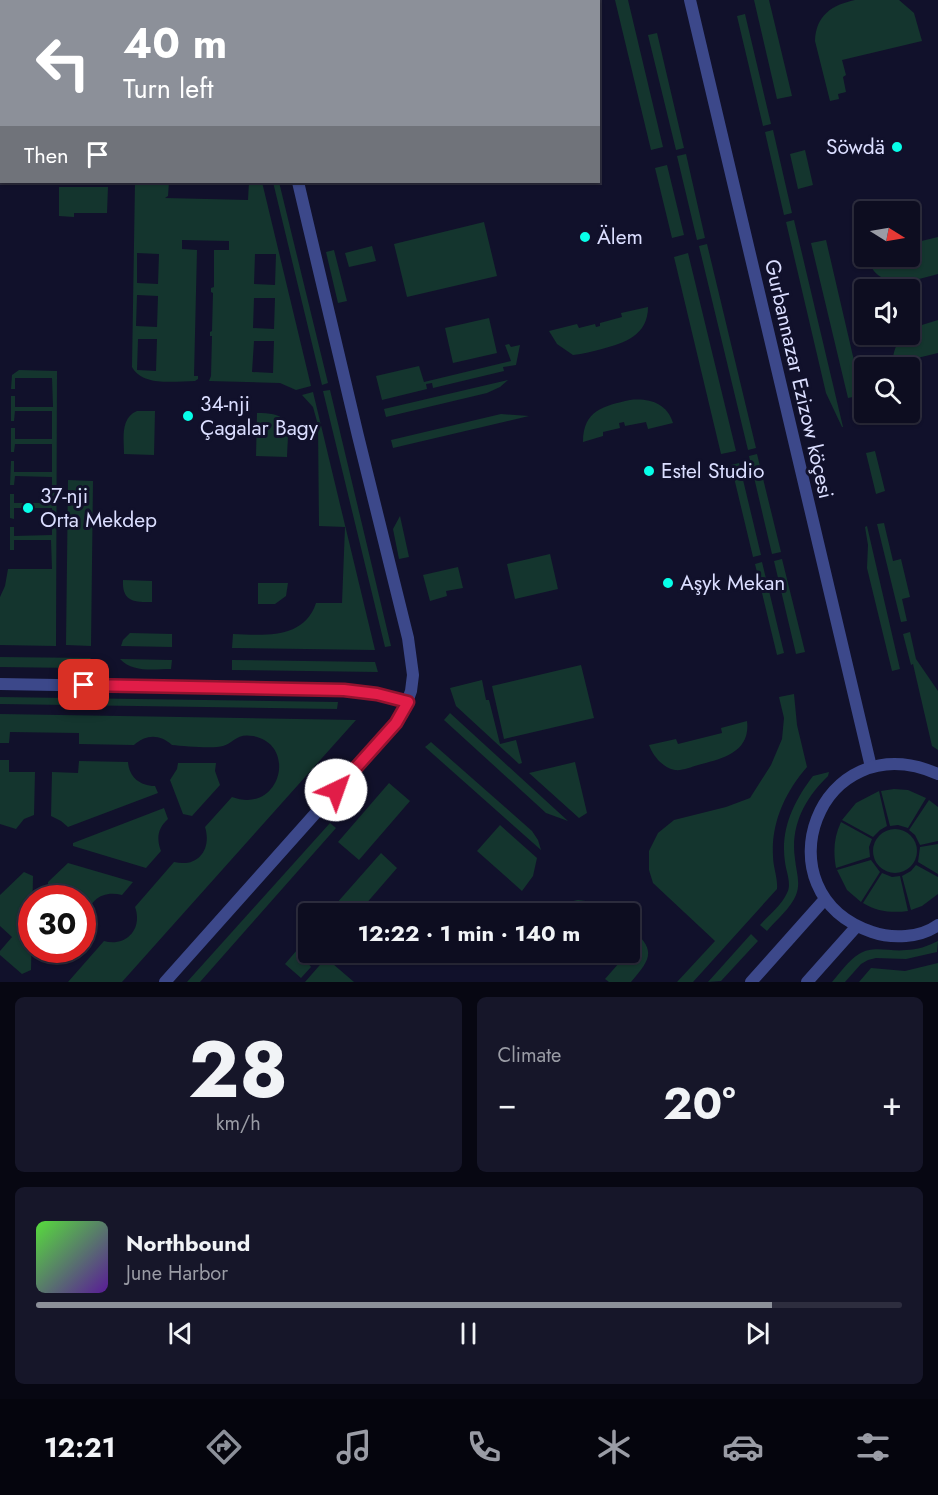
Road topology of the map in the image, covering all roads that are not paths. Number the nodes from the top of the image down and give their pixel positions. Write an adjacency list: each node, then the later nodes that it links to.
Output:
1 (690, 0): 5 (street, Gurbannazar Ezizow köçesi)
2 (298, 183): 4 (street)
3 (0, 684): 4 (street)
4 (408, 702): 10 (street)
5 (871, 767): 6 (street); 7 (street)
6 (938, 774)
7 (825, 899): 9 (street); 11 (street)
8 (938, 925): 9 (street)
9 (856, 927): 12 (street)
10 (165, 982)
11 (751, 982)
12 (807, 982)

